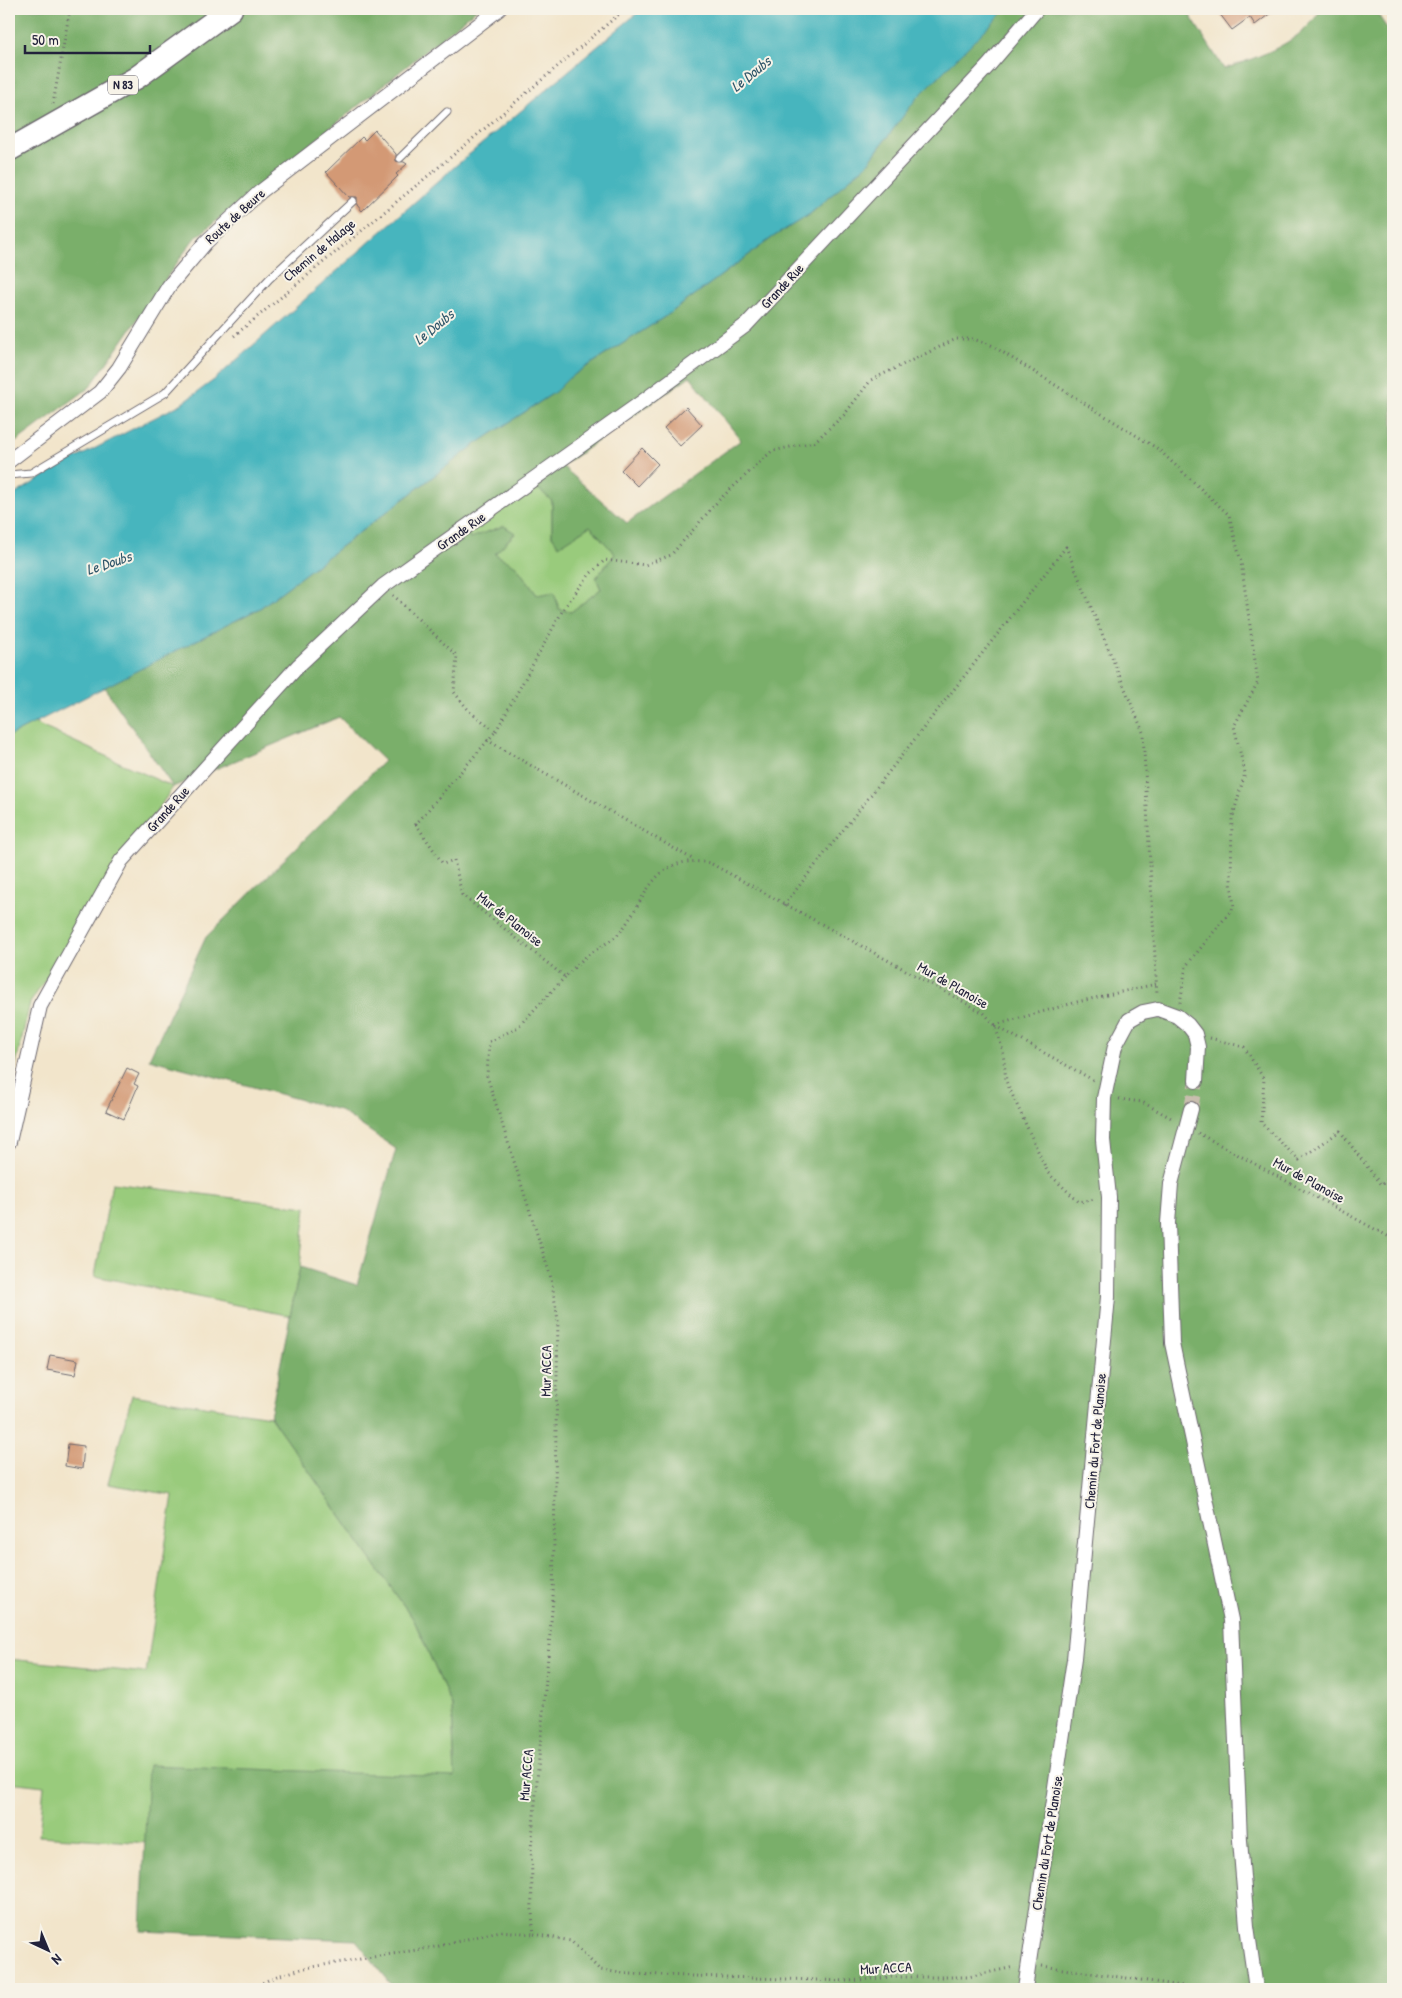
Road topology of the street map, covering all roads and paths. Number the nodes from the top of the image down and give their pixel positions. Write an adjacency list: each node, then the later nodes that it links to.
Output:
1 (70, 9): 7 (path)
2 (231, 9): 7 (main road, N 83)
3 (499, 9): 12 (street, Route de Beure)
4 (624, 9): 11 (path, Chemin de Halage)
5 (1037, 9): 14 (street, Grande Rue)
6 (447, 112): 9 (lane)
7 (49, 128): 8 (main road, N 83)
8 (9, 150)
9 (400, 158)
10 (353, 201): 13 (lane)
11 (234, 337)
12 (9, 461)
13 (9, 475)
14 (383, 586): 15 (path); 30 (street, Grande Rue)
15 (496, 731): 16 (path, Mur de Planoise); 22 (path, Mur de Planoise)
16 (487, 740): 17 (path, Mur de Planoise); 19 (path, Mur de Planoise)
17 (694, 860): 18 (path, Mur de Planoise); 19 (path)
18 (784, 905): 20 (path); 23 (path, Mur de Planoise)
19 (565, 977): 34 (path, Mur ACCA)
20 (1156, 984): 21 (path); 23 (path)
21 (1158, 1009): 22 (street); 25 (street, Chemin du Fort de Planoise)
22 (1178, 1016): 24 (street)
23 (995, 1026): 25 (path); 32 (path, Mur de Planoise)
24 (1196, 1034): 26 (street); 31 (path)
25 (1107, 1081): 27 (street, Chemin du Fort de Planoise)
26 (1196, 1081)
27 (1104, 1098): 29 (path, Mur de Planoise); 32 (street, Chemin du Fort de Planoise)
28 (1191, 1109): 29 (street)
29 (1186, 1126): 33 (path, Mur de Planoise); 39 (street)
30 (9, 1142)
31 (1393, 1175)
32 (1109, 1197): 35 (street, Chemin du Fort de Planoise)
33 (1393, 1239)
34 (534, 1934): 35 (path, Mur ACCA); 36 (path)
35 (1028, 1964): 37 (street, Chemin du Fort de Planoise); 38 (path, Mur ACCA)
36 (250, 1989)
37 (1025, 1989)
38 (1204, 1989)
39 (1256, 1989)

